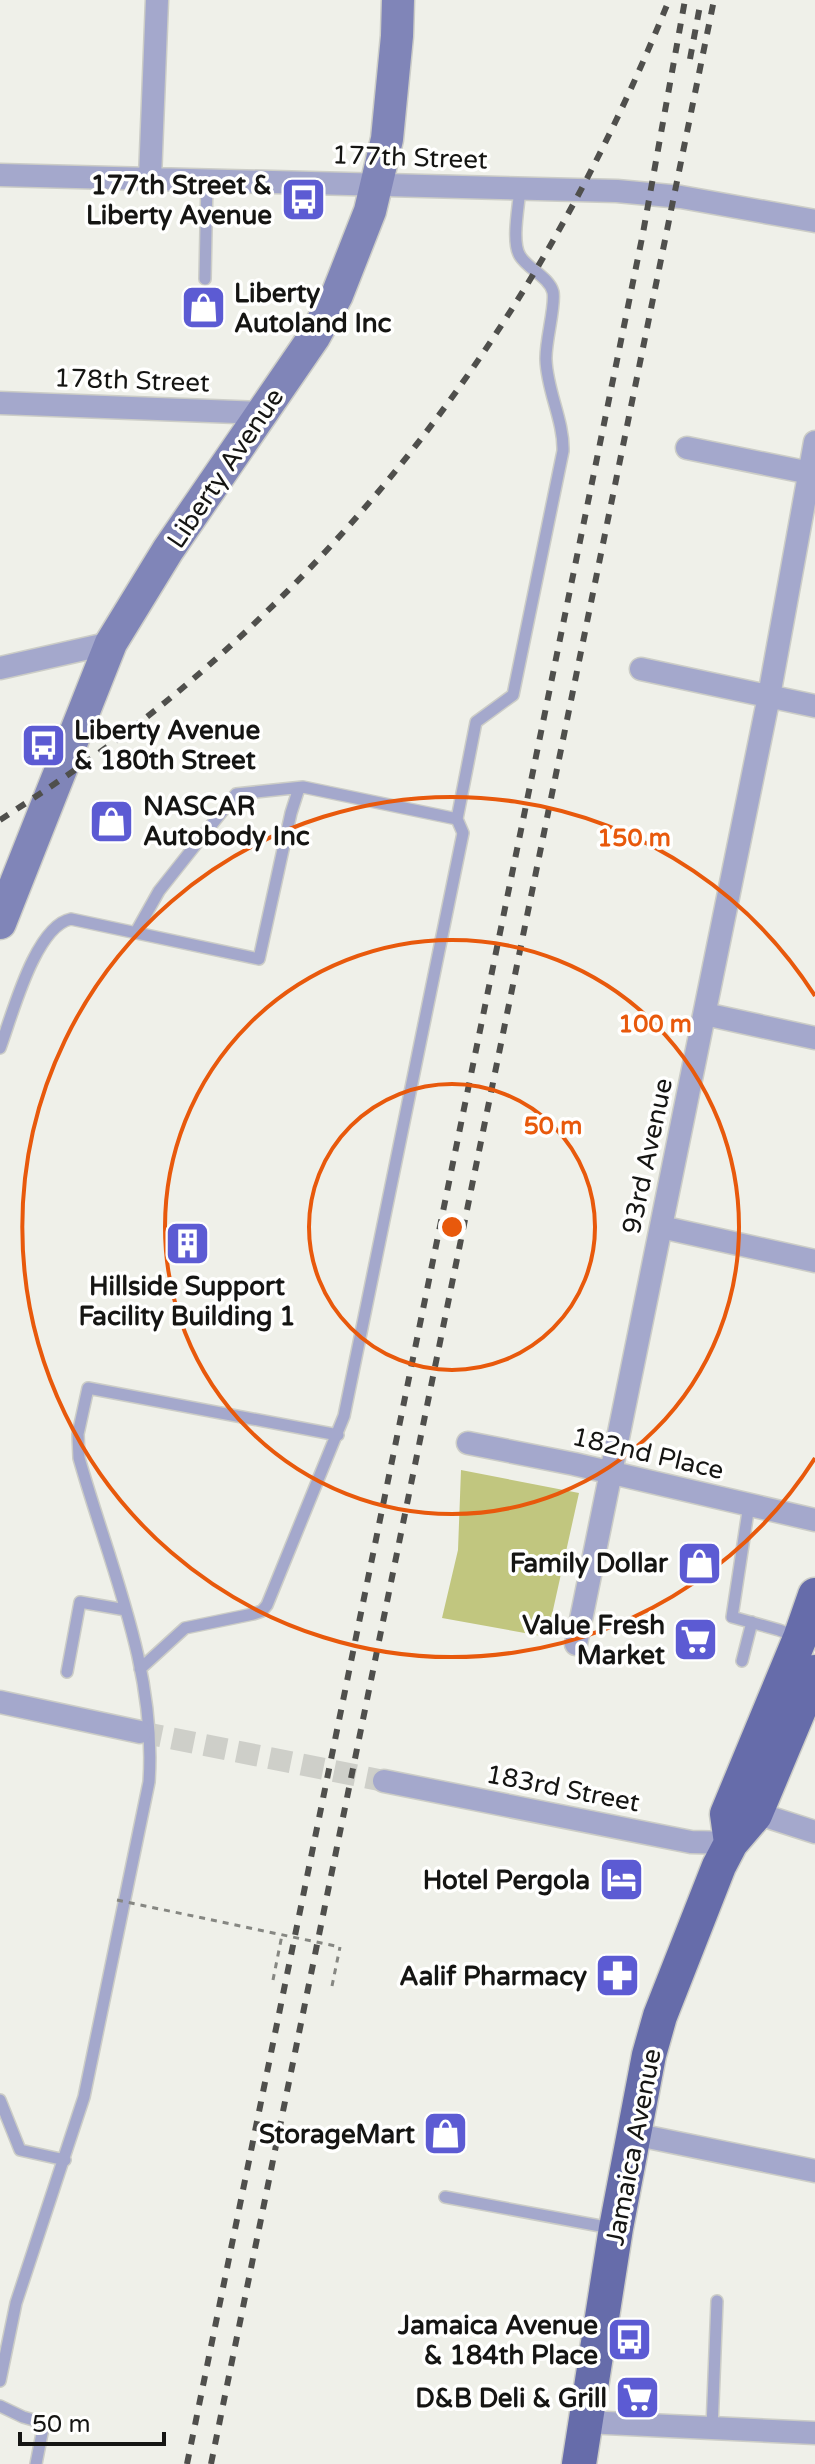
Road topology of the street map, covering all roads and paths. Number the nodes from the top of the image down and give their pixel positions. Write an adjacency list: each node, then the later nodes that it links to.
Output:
1 (157, 0): 4 (street)
2 (398, 0): 6 (main road, Liberty Avenue)
3 (0, 175): 4 (street, 177th Street)
4 (150, 178): 5 (street, 177th Street)
5 (208, 179): 6 (street, 177th Street); 9 (lane)
6 (377, 184): 7 (street, 177th Street); 11 (main road, Liberty Avenue)
7 (520, 188): 8 (street, 177th Street); 21 (lane)
8 (815, 221)
9 (205, 279)
10 (0, 403): 11 (street, 178th Street)
11 (263, 413): 15 (main road, Liberty Avenue)
12 (815, 442): 14 (street, 93rd Avenue)
13 (687, 448): 14 (street)
14 (812, 473): 18 (street, 93rd Avenue)
15 (111, 643): 16 (street); 22 (main road, Liberty Avenue)
16 (0, 668)
17 (641, 669): 18 (street)
18 (769, 696): 19 (street); 24 (street, 93rd Avenue)
19 (815, 706)
20 (299, 788): 21 (lane); 23 (lane); 23 (lane)
21 (457, 819): 29 (lane)
22 (0, 923)
23 (136, 932): 26 (lane)
24 (705, 1014): 25 (street); 27 (street, 93rd Avenue)
25 (815, 1038)
26 (0, 1048)
27 (661, 1227): 28 (street); 31 (street, 93rd Avenue)
28 (815, 1261)
29 (338, 1435): 35 (lane); 40 (lane)
30 (468, 1443): 31 (street, 182nd Place)
31 (611, 1473): 32 (street, 182nd Place); 38 (street, 93rd Avenue)
32 (749, 1505): 33 (street, 182nd Place); 36 (lane)
33 (815, 1520)
34 (815, 1595): 37 (main road, Jamaica Avenue)
35 (126, 1610): 40 (lane); 41 (lane)
36 (752, 1622): 37 (lane); 39 (lane)
37 (808, 1640): 46 (main road, Jamaica Avenue)
38 (576, 1644)
39 (742, 1661)
40 (140, 1669): 54 (lane)
41 (67, 1672)
42 (815, 1672): 46 (main road, Jamaica Avenue)
43 (0, 1702): 44 (street)
44 (140, 1732)
45 (384, 1781): 46 (street, 183rd Street)
46 (738, 1824): 47 (street, 183rd Street); 53 (main road, Jamaica Avenue)
47 (815, 1832)
48 (117, 1900): 49 (path, bridge)
49 (282, 1935): 50 (path); 51 (path, bridge)
50 (273, 1980)
51 (332, 1986)
52 (0, 2100): 54 (lane)
53 (643, 2136): 55 (street); 57 (main road, Jamaica Avenue)
54 (65, 2160): 59 (lane)
55 (815, 2171)
56 (445, 2197): 57 (lane)
57 (616, 2228): 61 (main road, Jamaica Avenue)
58 (717, 2301): 62 (lane)
59 (0, 2381)
60 (0, 2406): 64 (lane)
61 (585, 2422): 62 (street); 65 (main road, Jamaica Avenue)
62 (712, 2428): 63 (street)
63 (815, 2433)
64 (36, 2464)
65 (579, 2464)

